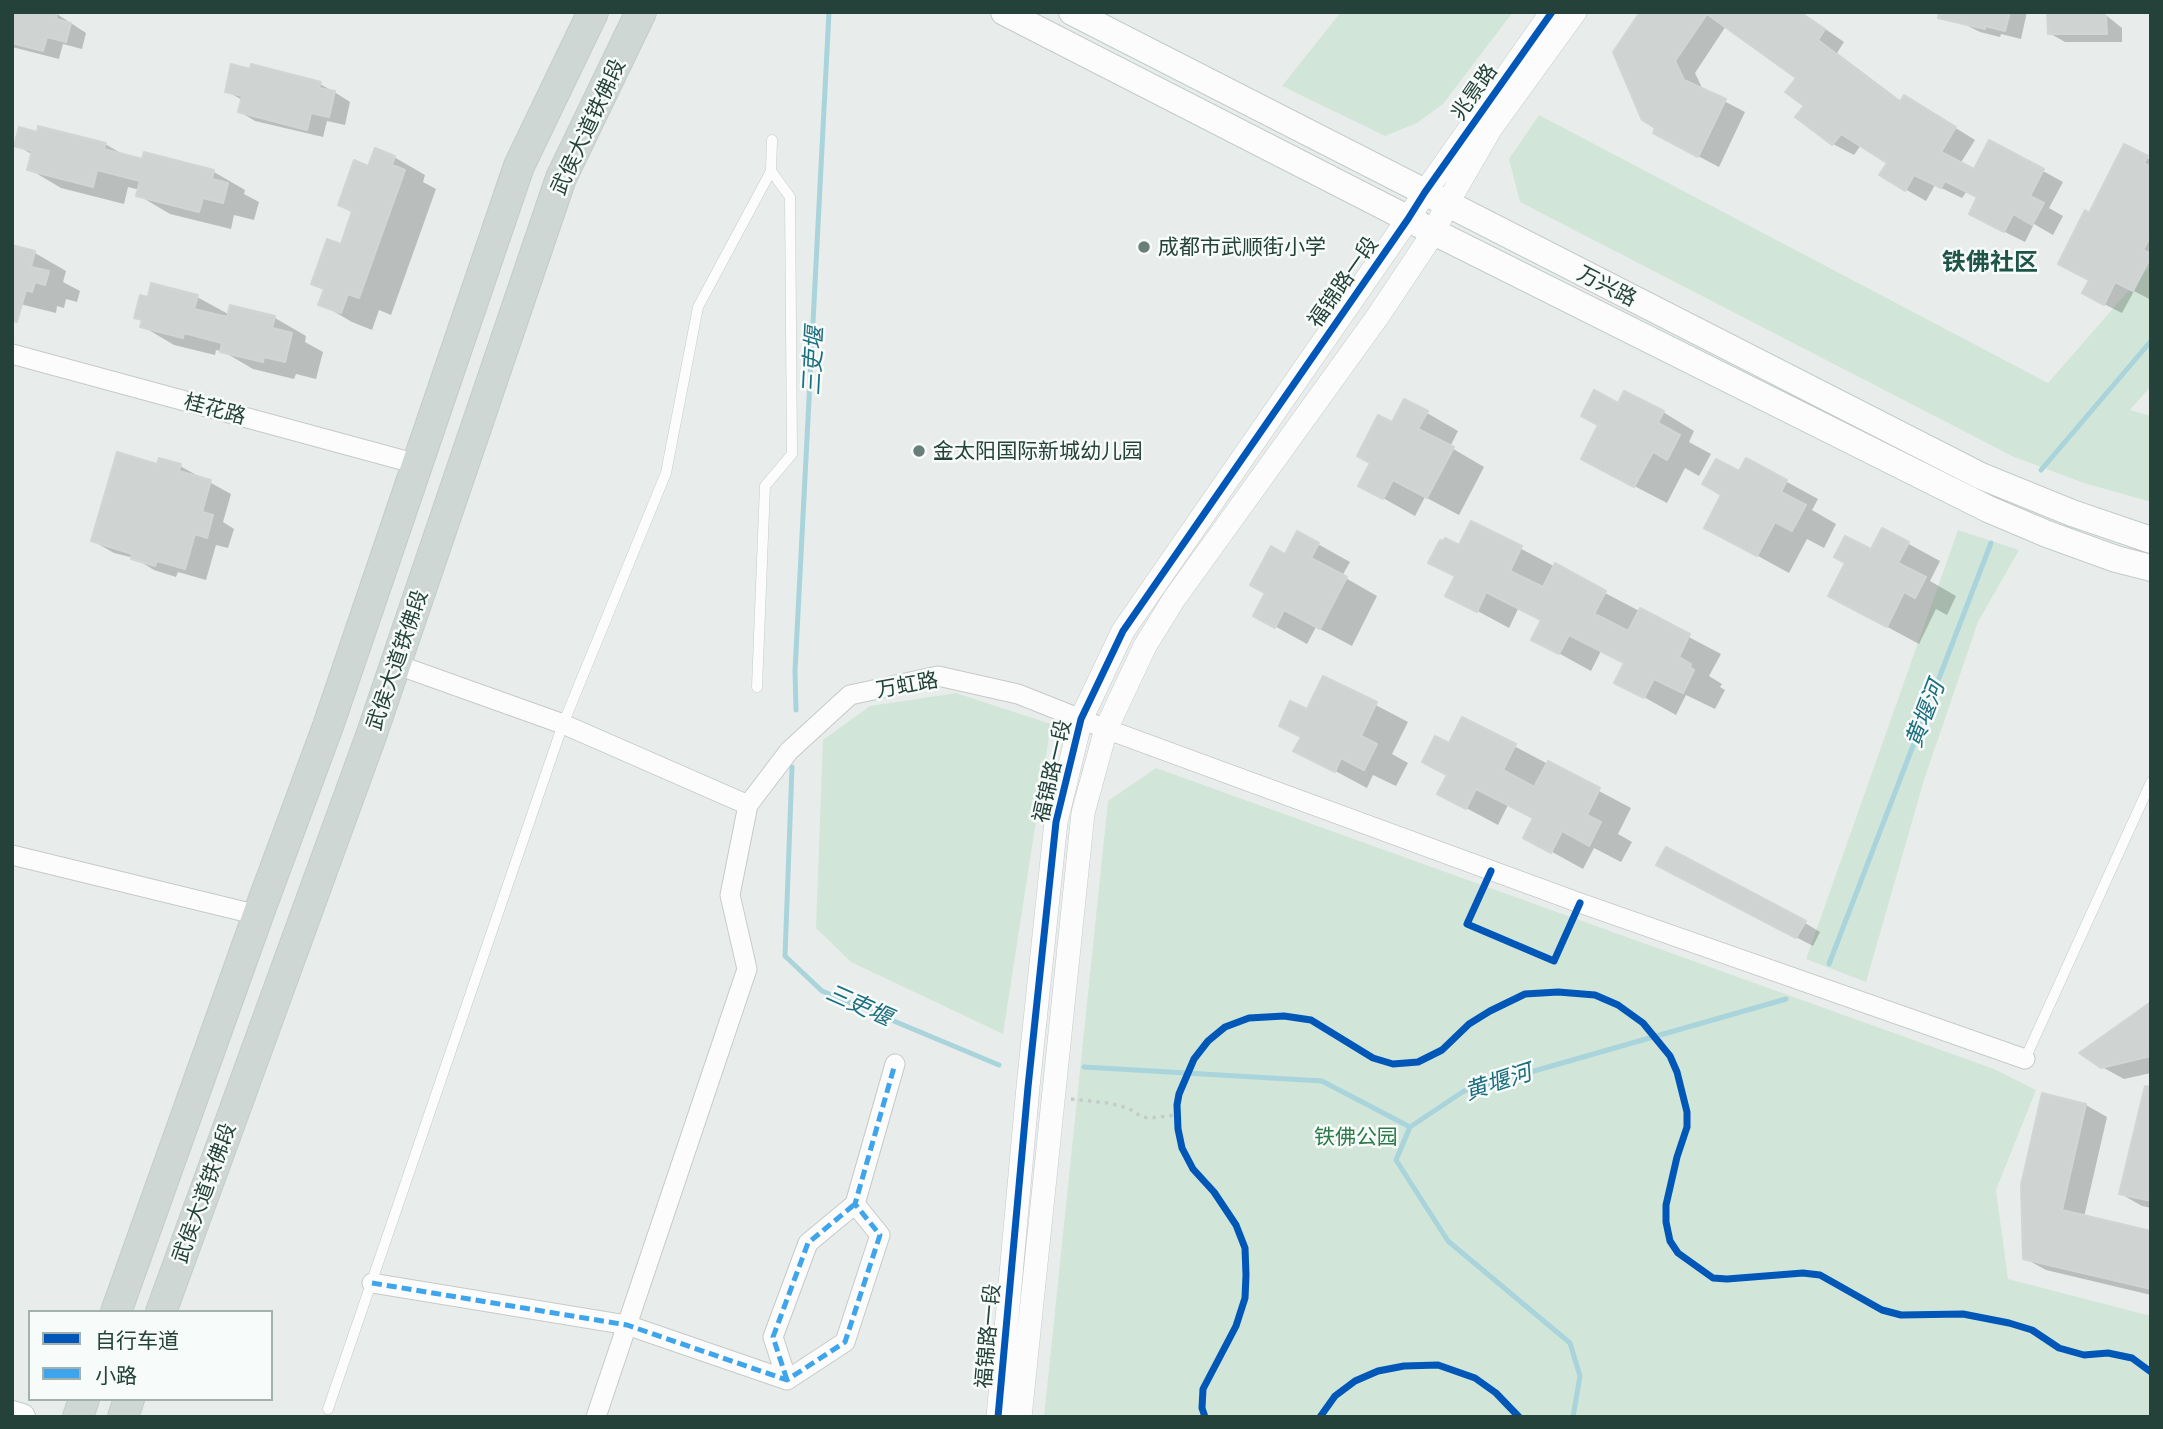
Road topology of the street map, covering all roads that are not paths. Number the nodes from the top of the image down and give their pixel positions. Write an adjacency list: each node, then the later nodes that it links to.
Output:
1 (593, 12): 13 (main road, 武侯大道铁佛段)
2 (641, 12): 16 (main road, 武侯大道铁佛段)
3 (1004, 12): 10 (main road)
4 (1072, 12): 9 (main road, 万兴路)
5 (1552, 12): 9 (street, 兆景路)
6 (1575, 12): 9 (street, 兆景路)
7 (772, 139): 8 (lane)
8 (771, 171): 17 (lane); 19 (lane)
9 (1436, 198): 10 (street, 福锦路一段); 11 (street, 福锦路一段); 14 (main road, 万兴路)
10 (1408, 219): 11 (main road); 18 (street, 福锦路一段)
11 (1434, 232): 15 (main road); 20 (street, 福锦路一段)
12 (12, 354): 13 (street, 桂花路)
13 (418, 464): 24 (main road, 武侯大道铁佛段)
14 (2151, 540)
15 (2151, 568)
16 (395, 664): 19 (street); 30 (main road, 武侯大道铁佛段)
17 (757, 687)
18 (1081, 719): 20 (street, 万虹路); 22 (street, 万虹路); 37 (street, 福锦路一段)
19 (563, 724): 22 (street); 28 (lane)
20 (1106, 729): 25 (street, 万虹路); 38 (street, 福锦路一段)
21 (2151, 782): 25 (lane)
22 (748, 805): 31 (street)
23 (12, 855): 24 (street)
24 (258, 915): 29 (main road, 武侯大道铁佛段)
25 (2025, 1059)
26 (895, 1064): 27 (street)
27 (855, 1204): 32 (street); 32 (street)
28 (372, 1283): 31 (street); 33 (lane)
29 (117, 1310)
30 (162, 1310)
31 (627, 1325): 32 (street); 36 (street)
32 (787, 1381)
33 (328, 1409)
34 (12, 1414): 35 (main road)
35 (22, 1417)
36 (596, 1417)
37 (998, 1417)
38 (1020, 1417)

